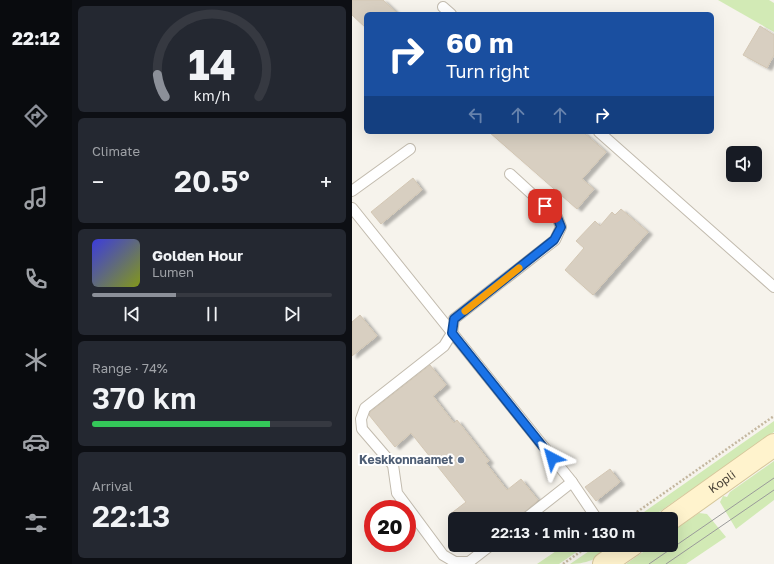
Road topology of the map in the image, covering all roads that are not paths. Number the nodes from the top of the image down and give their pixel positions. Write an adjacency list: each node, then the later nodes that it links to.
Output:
1 (443, 7): 2 (lane)
2 (449, 12)
3 (601, 134): 8 (lane)
4 (410, 149): 6 (lane)
5 (510, 174): 9 (lane)
6 (352, 191)
7 (352, 208): 9 (lane)
8 (774, 287)
9 (452, 333): 11 (lane); 15 (lane)
10 (774, 445): 14 (street, Kopli)
11 (572, 482): 12 (lane); 13 (lane)
12 (534, 512)
13 (592, 512)
14 (678, 513)
15 (482, 552)

